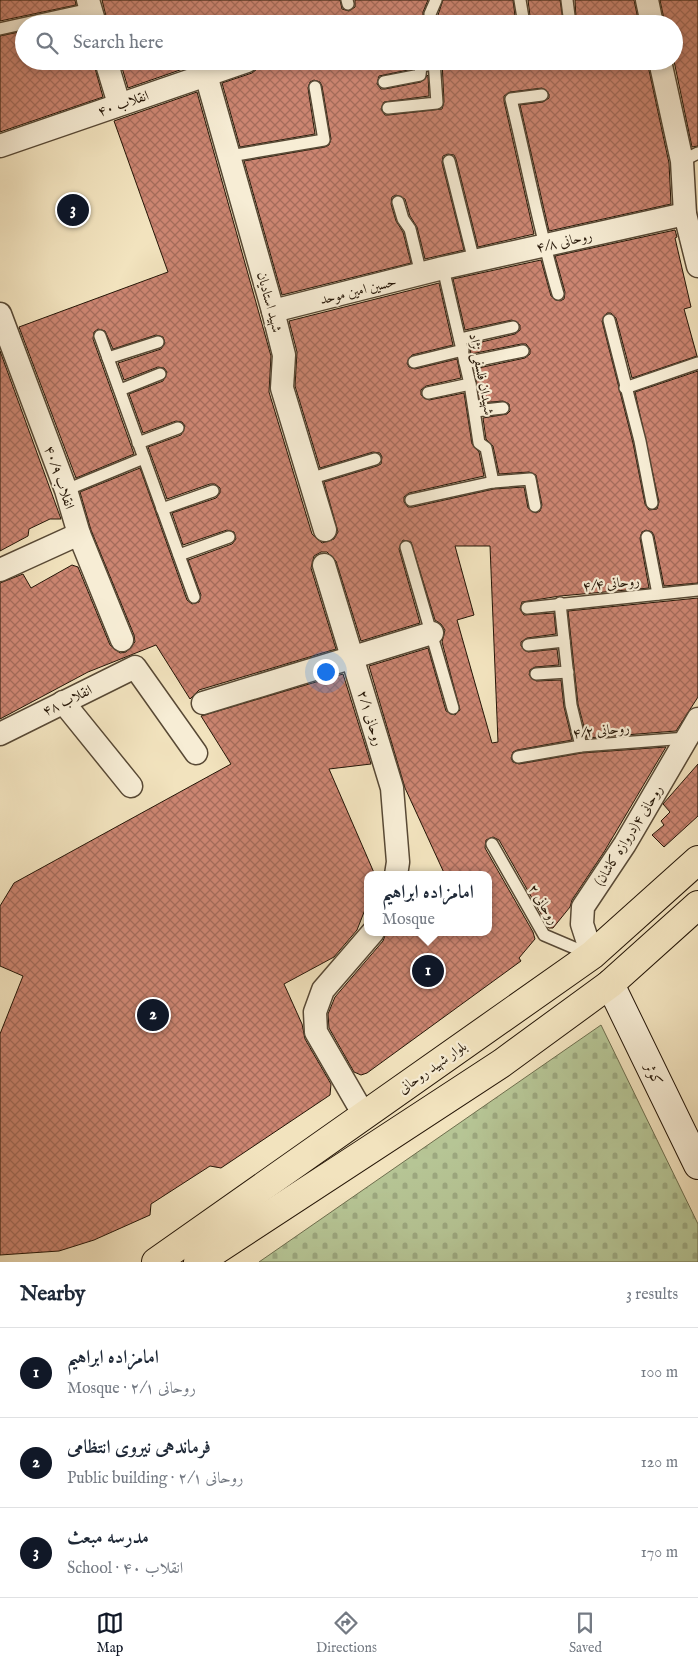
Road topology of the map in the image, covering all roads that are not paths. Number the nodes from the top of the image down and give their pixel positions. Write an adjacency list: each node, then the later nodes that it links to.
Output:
1 (436, 0): 7 (lane)
2 (520, 0): 8 (lane)
3 (567, 0): 9 (lane)
4 (647, 0): 10 (street)
5 (91, 11): 6 (lane)
6 (71, 15)
7 (430, 15)
8 (522, 15)
9 (569, 15)
10 (650, 15)
11 (15, 26): 12 (lane)
12 (0, 29)
13 (109, 70): 22 (street)
14 (219, 70): 18 (street, انقلاب ۴۰)
15 (421, 70): 19 (lane)
16 (435, 70): 23 (lane)
17 (663, 70): 26 (street)
18 (206, 74): 22 (street, انقلاب ۴۰); 25 (street, شهید استادیان)
19 (384, 82)
20 (314, 87): 25 (lane)
21 (542, 95): 30 (lane)
22 (119, 104): 24 (street, انقلاب ۴۰)
23 (388, 108)
24 (0, 146)
25 (230, 156): 36 (street, شهید استادیان)
26 (690, 157): 29 (street)
27 (449, 162): 31 (lane)
28 (398, 202): 34 (lane)
29 (685, 214): 30 (street, روحانی ۴/۸); 32 (street)
30 (544, 245): 31 (street, روحانی ۴/۸); 35 (lane)
31 (474, 261): 33 (street, روحانی ۴/۸)
32 (698, 266)
33 (443, 268): 34 (street, حسین امین موحد); 42 (lane, شهیدان فلسفی نژاد)
34 (421, 274): 36 (street, حسین امین موحد)
35 (558, 294)
36 (273, 311): 59 (street, شهید استادیان)
37 (0, 314): 61 (street, انقلاب ۴۰/۹)
38 (609, 320): 50 (lane)
39 (513, 327): 42 (lane)
40 (100, 336): 44 (lane)
41 (158, 342): 44 (lane)
42 (461, 345): 45 (lane); 46 (lane, شهیدان فلسفی نژاد)
43 (523, 351): 46 (lane)
44 (108, 358): 51 (lane)
45 (414, 362)
46 (465, 363): 49 (lane, شهیدان فلسفی نژاد)
47 (698, 363): 50 (lane)
48 (160, 374): 51 (lane)
49 (470, 384): 52 (lane); 54 (lane, شهیدان فلسفی نژاد)
50 (625, 388): 64 (lane)
51 (120, 390): 56 (lane)
52 (428, 393)
53 (502, 408): 54 (lane)
54 (475, 411): 60 (lane, شهیدان فلسفی نژاد)
55 (178, 428): 56 (lane)
56 (138, 442): 57 (lane)
57 (144, 458): 61 (lane); 66 (lane)
58 (375, 459): 59 (lane)
59 (310, 479): 67 (street, شهید استادیان)
60 (494, 482): 63 (lane); 65 (lane)
61 (66, 490): 68 (street, انقلاب ۴۰/۹)
62 (213, 491): 66 (lane)
63 (411, 500)
64 (652, 503)
65 (536, 506)
66 (162, 509): 72 (lane)
67 (325, 530)
68 (79, 534): 74 (street); 81 (street, انقلاب ۴۰/۹)
69 (229, 537): 72 (lane)
70 (647, 537): 76 (lane)
71 (406, 547): 80 (lane)
72 (179, 555): 77 (lane)
73 (324, 565): 84 (street, روحانی ۲/۱)
74 (0, 570)
75 (698, 590): 76 (lane, روحانی ۴/۴)
76 (658, 594): 78 (lane, روحانی ۴/۴)
77 (194, 597)
78 (560, 603): 79 (lane, روحانی ۴/۴); 82 (lane)
79 (527, 608)
80 (432, 632): 84 (street); 89 (lane)
81 (122, 640)
82 (564, 642): 83 (lane); 85 (lane)
83 (528, 645)
84 (352, 656): 88 (street); 98 (street, روحانی ۲/۱)
85 (568, 672): 86 (lane); 92 (lane)
86 (536, 674)
87 (63, 702): 91 (street, انقلاب ۴۸); 93 (street, انقلاب ۴۸); 95 (street)
88 (203, 703)
89 (453, 708)
90 (693, 728): 92 (lane, روحانی ۴/۲); 101 (street, روحانی ۴(دروازه کاشان))
91 (0, 734)
92 (581, 746): 94 (lane, روحانی ۴/۲)
93 (196, 753)
94 (518, 757)
95 (131, 786)
96 (492, 844): 101 (lane, روحانی ۲)
97 (698, 860): 101 (main road, بلوار شهید روحانی)
98 (397, 871)
99 (698, 904): 102 (main road)
100 (370, 936): 103 (street)
101 (592, 956): 102 (main road); 103 (main road, بلوار شهید روحانی)
102 (610, 984): 104 (street, کوثر); 106 (main road)
103 (364, 1114): 105 (main road, بلوار شهید روحانی)
104 (696, 1156)
105 (157, 1260)
106 (198, 1262)

